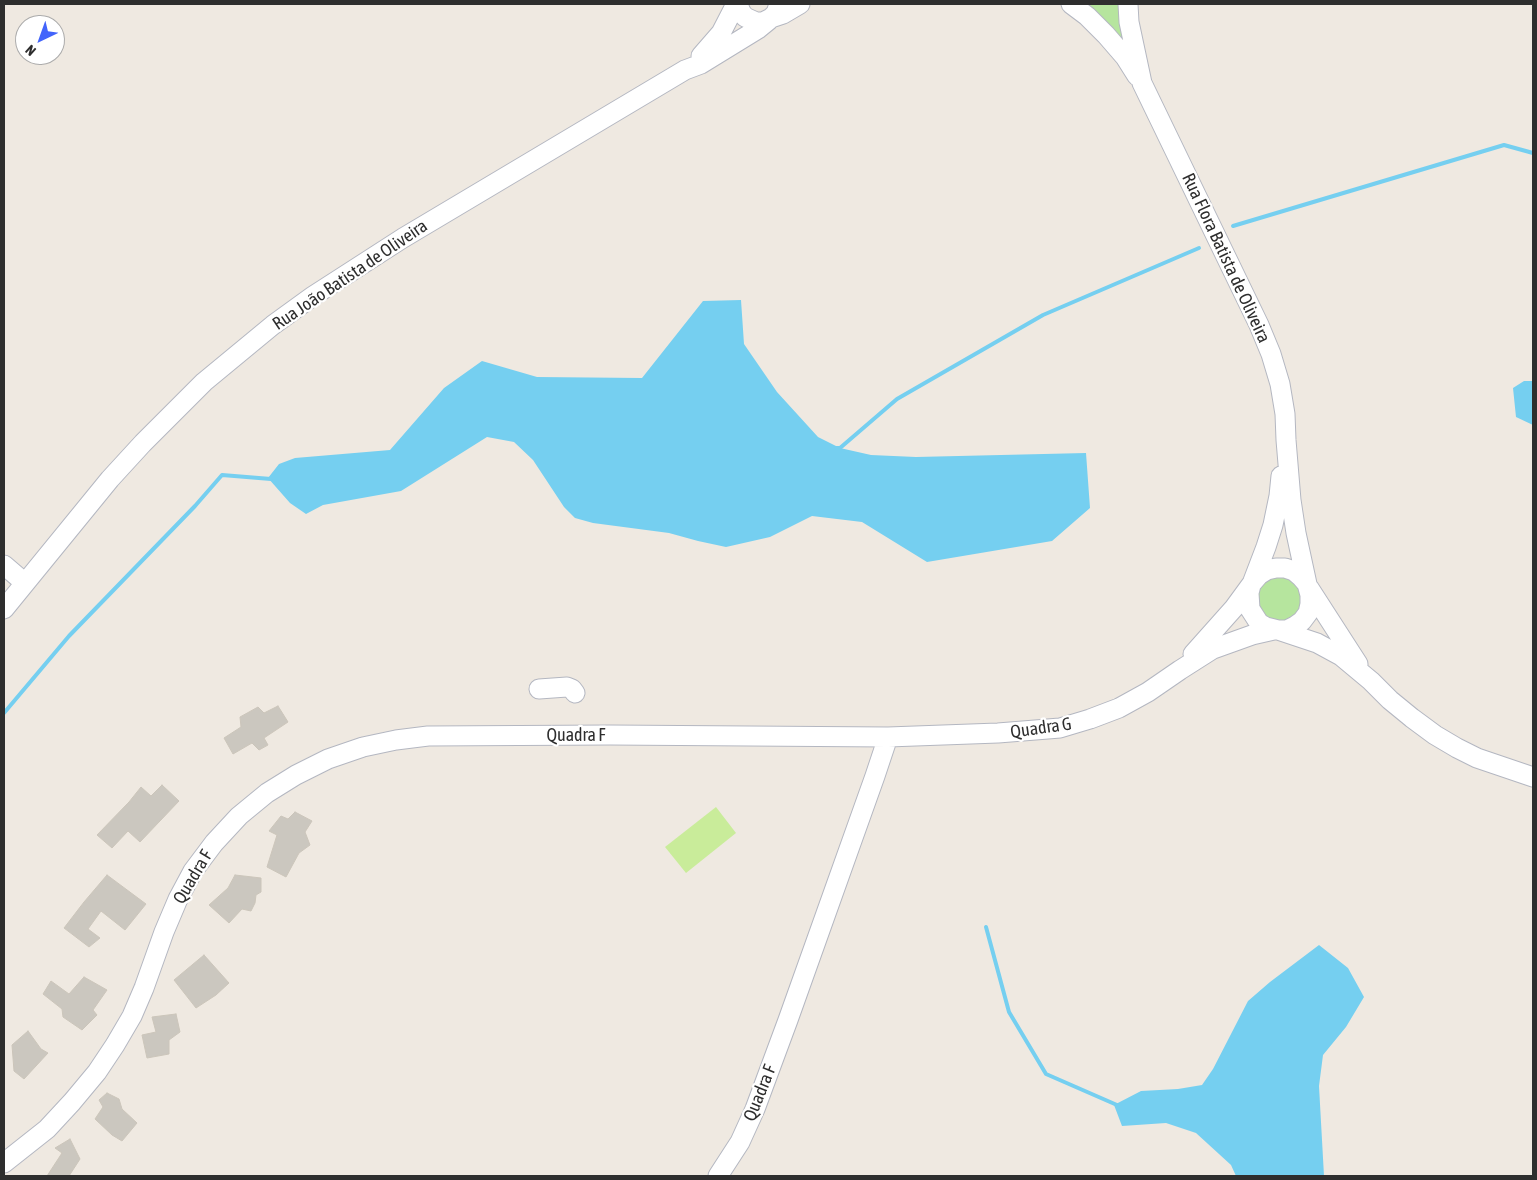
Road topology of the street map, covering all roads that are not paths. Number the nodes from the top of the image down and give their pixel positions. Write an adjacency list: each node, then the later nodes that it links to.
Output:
1 (737, 4): 5 (street); 6 (street, Rua João Batista de Oliveira)
2 (800, 4): 5 (street, Rua João Batista de Oliveira)
3 (1071, 4): 7 (street, Rua Flora Batista de Oliveira)
4 (1128, 4): 7 (street, Rua Flora Batista de Oliveira)
5 (773, 14): 6 (street, Rua João Batista de Oliveira)
6 (685, 70): 10 (street, Rua João Batista de Oliveira)
7 (1142, 82): 8 (street, Rua Flora Batista de Oliveira)
8 (1286, 440): 11 (street, Rua Flora Batista de Oliveira); 12 (street, Rua Flora Batista de Oliveira)
9 (4, 565): 10 (street)
10 (25, 583): 13 (street, Rua João Batista de Oliveira)
11 (1252, 584): 12 (street); 14 (street); 15 (street, Quadra G)
12 (1307, 585): 14 (street); 16 (street)
13 (4, 609)
14 (1276, 630): 15 (street, Quadra G); 16 (street)
15 (1180, 670): 19 (street, Quadra G)
16 (1371, 681): 20 (street)
17 (539, 689): 18 (street)
18 (575, 692)
19 (888, 736): 21 (street, Quadra F); 22 (street, Quadra F)
20 (1533, 777)
21 (4, 1163)
22 (718, 1176)

